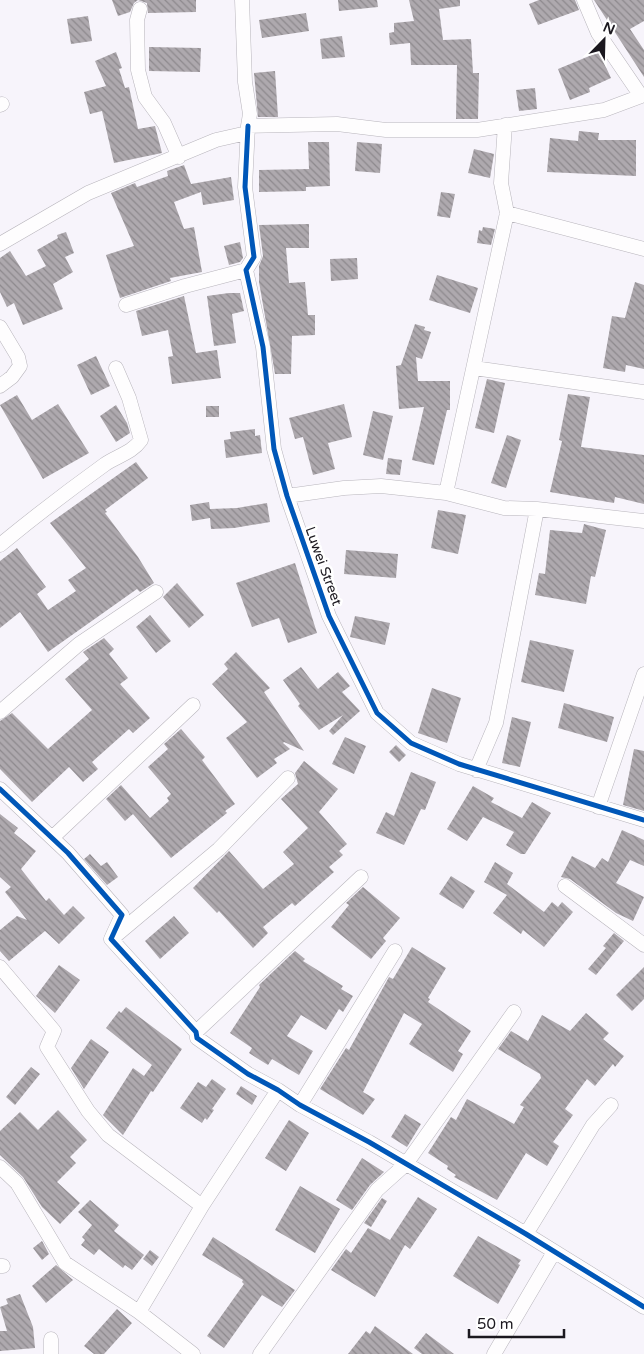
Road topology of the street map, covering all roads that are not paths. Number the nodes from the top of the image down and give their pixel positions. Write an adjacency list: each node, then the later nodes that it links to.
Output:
1 (242, 0): 6 (street, Luwei Street)
2 (584, 0): 4 (street)
3 (140, 9): 7 (street)
4 (643, 95): 5 (street)
5 (505, 125): 6 (street); 8 (street)
6 (247, 129): 7 (street); 11 (street, Luwei Street)
7 (179, 157): 9 (street)
8 (507, 214): 10 (street); 15 (street)
9 (0, 244)
10 (644, 250)
11 (246, 270): 12 (street); 19 (street, Luwei Street)
12 (126, 305)
13 (0, 327): 16 (street)
14 (116, 368): 22 (street)
15 (474, 368): 17 (street); 18 (street)
16 (0, 386)
17 (644, 392)
18 (446, 493): 19 (street); 20 (street)
19 (287, 496): 27 (street, Luwei Street)
20 (537, 509): 21 (street); 27 (street)
21 (644, 521)
22 (0, 545)
23 (156, 592): 26 (street)
24 (644, 674): 30 (street)
25 (193, 705): 32 (street)
26 (0, 712)
27 (476, 770): 30 (street, Luwei Street)
28 (288, 778): 35 (street)
29 (0, 789): 32 (street)
30 (598, 808): 31 (street, Luwei Street)
31 (644, 820)
32 (53, 837): 35 (street)
33 (361, 877): 40 (street)
34 (565, 886): 36 (street)
35 (111, 939): 40 (street)
36 (644, 946)
37 (395, 951): 42 (street)
38 (0, 967): 46 (street)
39 (514, 1012): 44 (street)
40 (196, 1032): 41 (street)
41 (278, 1090): 42 (street); 46 (street)
42 (300, 1105): 44 (street)
43 (611, 1105): 47 (street)
44 (406, 1164): 47 (street); 54 (street)
45 (0, 1166): 50 (street)
46 (202, 1206): 50 (street)
47 (526, 1234): 48 (street)
48 (554, 1252): 49 (street); 55 (street)
49 (644, 1307)
50 (139, 1312): 53 (street)
51 (51, 1340): 52 (street)
52 (51, 1354)
53 (193, 1354)
54 (260, 1354)
55 (494, 1354)

